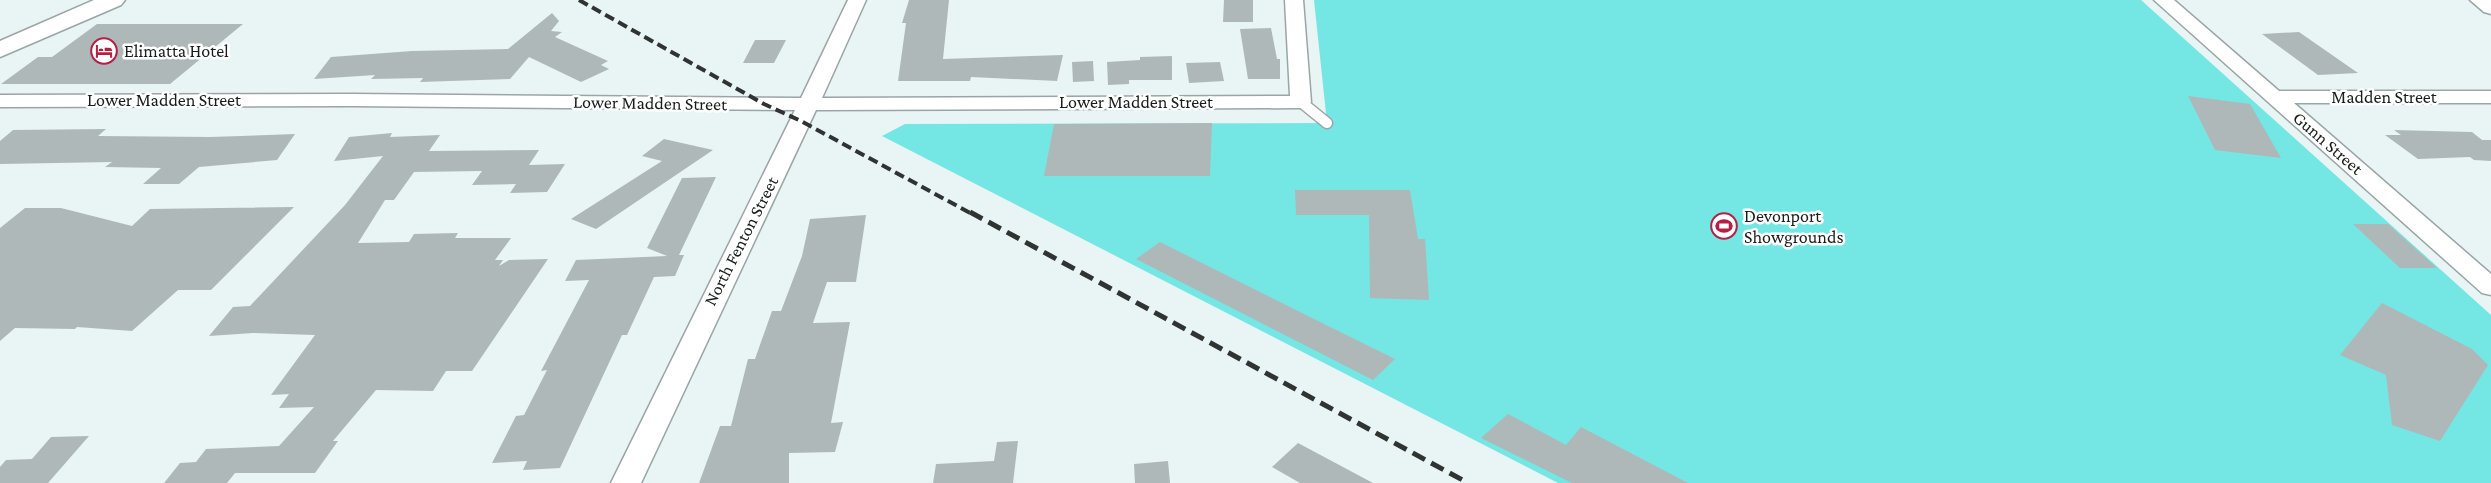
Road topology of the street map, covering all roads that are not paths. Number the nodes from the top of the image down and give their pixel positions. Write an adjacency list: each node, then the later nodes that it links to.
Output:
1 (94, 0): 8 (lane)
2 (113, 0): 9 (street)
3 (857, 0): 14 (street, North Fenton Street)
4 (1294, 0): 13 (street)
5 (2163, 0): 10 (street, Gunn Street)
6 (2479, 0): 7 (street)
7 (2491, 8)
8 (0, 41)
9 (0, 50)
10 (2277, 97): 11 (street, Madden Street); 16 (street, Gunn Street)
11 (2491, 97)
12 (0, 101): 14 (street, Lower Madden Street)
13 (1301, 102): 14 (street, Lower Madden Street); 15 (lane)
14 (810, 103): 17 (street, North Fenton Street)
15 (1327, 123)
16 (2491, 287)
17 (626, 483)

